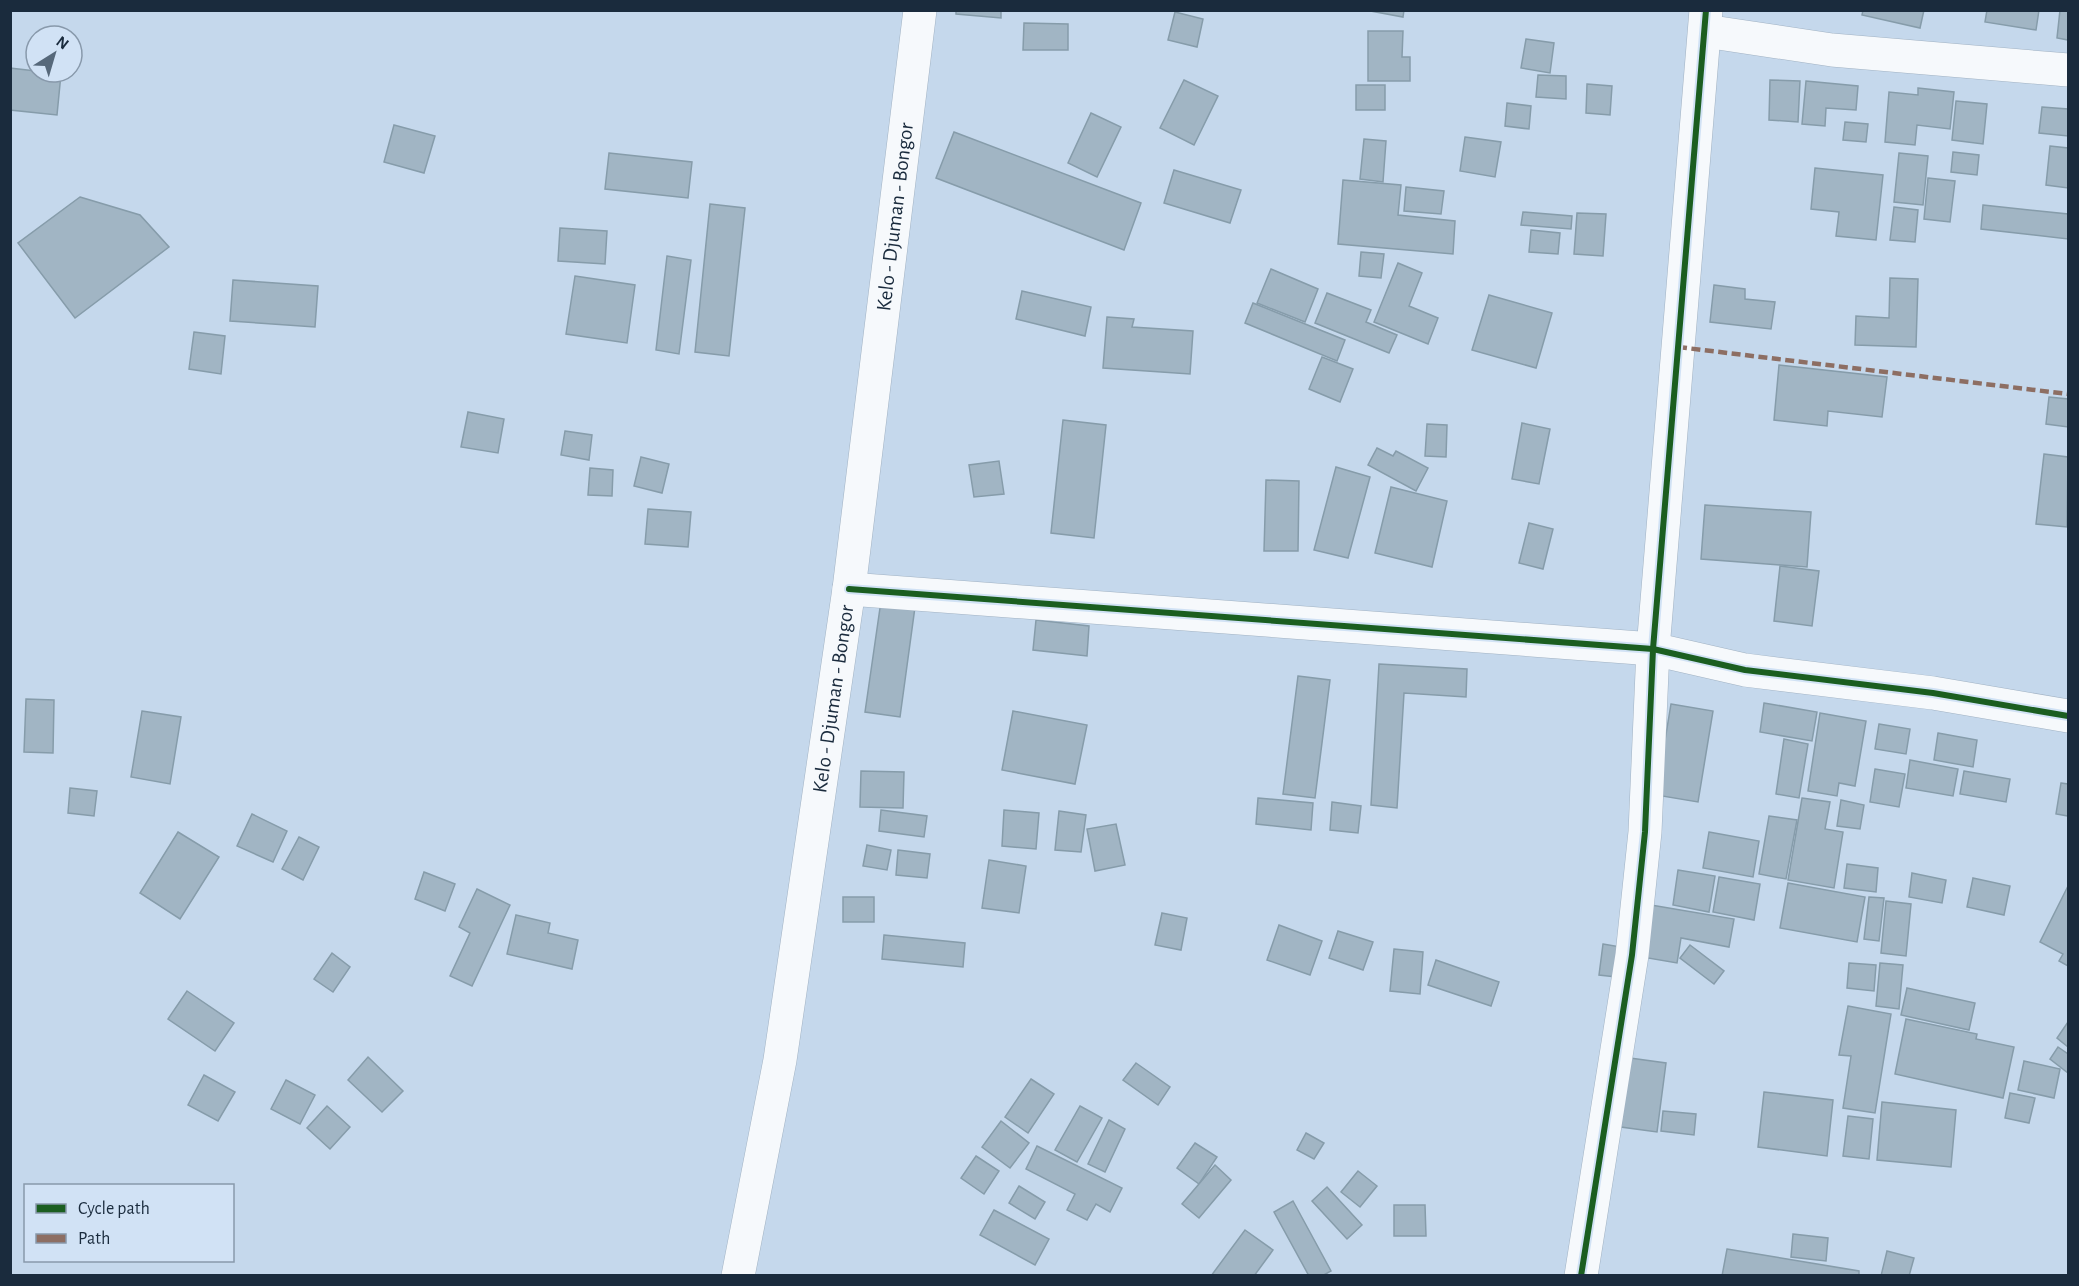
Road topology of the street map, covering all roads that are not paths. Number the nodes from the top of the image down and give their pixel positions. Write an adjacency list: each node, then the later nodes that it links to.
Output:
1 (920, 10): 4 (main road, Kelo - Djuman - Bongor)
2 (1705, 21): 3 (main road); 5 (main road)
3 (2068, 70)
4 (849, 589): 5 (main road); 7 (main road, Kelo - Djuman - Bongor)
5 (1653, 649): 6 (main road); 8 (main road)
6 (2068, 716)
7 (738, 1275)
8 (1581, 1275)

